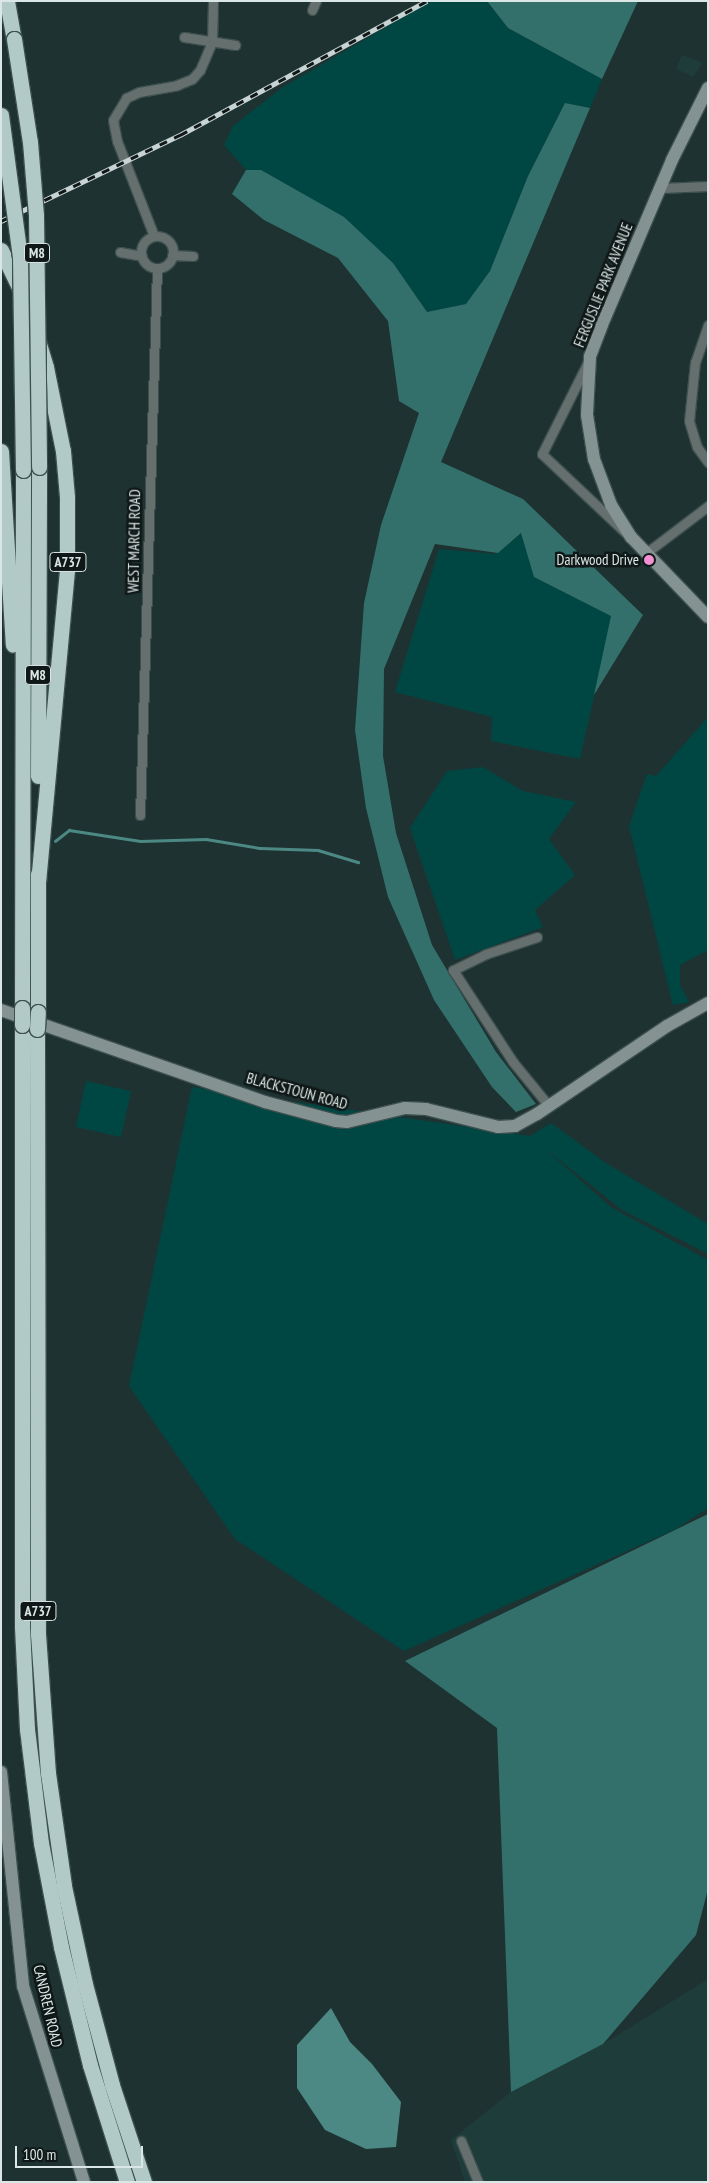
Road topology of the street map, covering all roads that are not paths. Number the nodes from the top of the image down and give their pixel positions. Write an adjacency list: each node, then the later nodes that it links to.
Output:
1 (7, 1): 27 (highway, M8, bridge)
2 (213, 1): 4 (street)
3 (184, 37): 4 (street)
4 (212, 42): 5 (street); 10 (street)
5 (235, 45)
6 (708, 88): 9 (street, FERGUSLIE PARK AVENUE)
7 (1, 115): 26 (highway, M8, bridge)
8 (708, 186): 9 (street)
9 (661, 188): 18 (street, FERGUSLIE PARK AVENUE)
10 (154, 236): 13 (street); 14 (street)
11 (1, 250): 27 (highway, A737)
12 (120, 252): 13 (street)
13 (142, 256): 16 (street)
14 (172, 256): 15 (street); 16 (street)
15 (193, 256)
16 (157, 268): 25 (street, WEST MARCH ROAD)
17 (708, 325): 20 (street)
18 (590, 356): 22 (street, FERGUSLIE PARK AVENUE); 22 (street)
19 (1, 450): 26 (highway, A737)
20 (708, 462)
21 (708, 506): 23 (street)
22 (631, 537): 23 (street, FERGUSLIE PARK AVENUE)
23 (646, 553): 24 (street, FERGUSLIE PARK AVENUE)
24 (708, 618)
25 (140, 815)
26 (22, 822): 35 (highway, A737, bridge)
27 (38, 882): 36 (highway, A737, bridge)
28 (537, 937): 31 (street)
29 (708, 1002): 31 (street, BLACKSTOUN ROAD)
30 (1, 1010): 31 (street, BLACKSTOUN ROAD)
31 (549, 1106)
32 (1, 1772): 34 (street, CANDREN ROAD)
33 (461, 2141): 37 (street)
34 (84, 2182)
35 (127, 2182)
36 (144, 2182)
37 (478, 2182)

